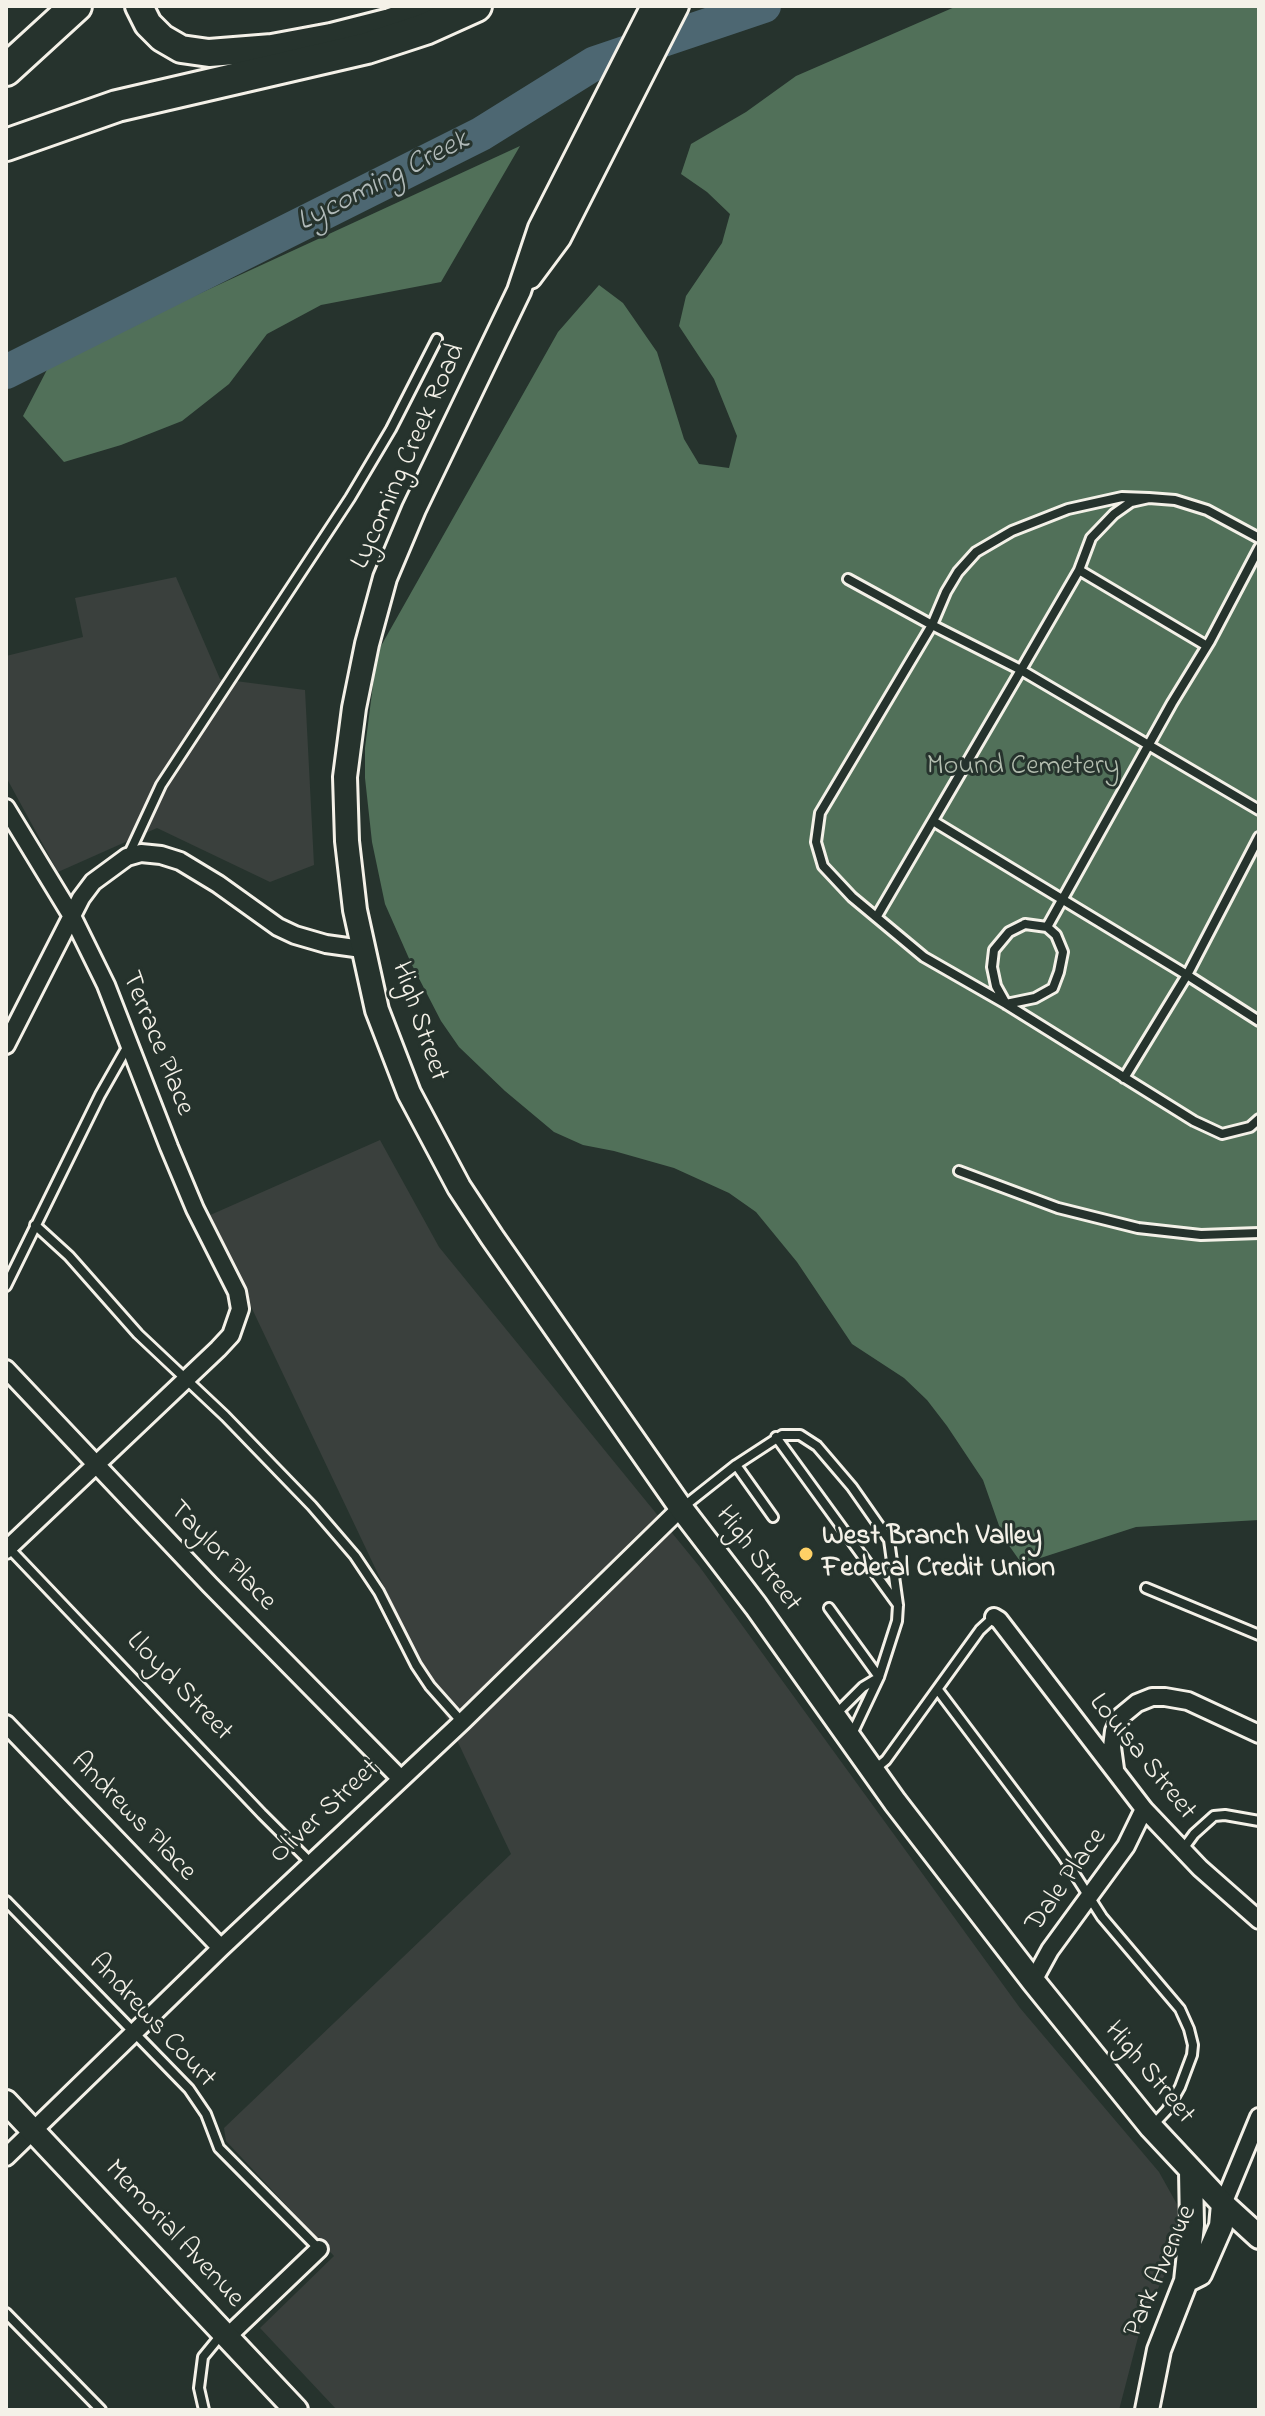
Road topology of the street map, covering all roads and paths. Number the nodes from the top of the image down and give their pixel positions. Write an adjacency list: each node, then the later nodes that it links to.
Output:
1 (76, 6): 7 (highway)
2 (139, 6): 3 (main road)
3 (437, 6)
4 (476, 6): 8 (highway)
5 (653, 6): 9 (main road, Lycoming Creek Road)
6 (677, 6): 9 (main road, Lycoming Creek Road)
7 (6, 70)
8 (6, 145)
9 (519, 291): 24 (main road, Lycoming Creek Road)
10 (437, 339): 25 (lane)
11 (1149, 498): 12 (lane); 14 (lane); 16 (lane)
12 (1259, 538)
13 (1259, 548): 17 (lane)
14 (1079, 570): 17 (lane); 18 (lane)
15 (848, 579): 16 (lane)
16 (932, 625): 18 (lane); 27 (lane)
17 (1207, 646): 19 (lane)
18 (1021, 670): 19 (lane); 22 (lane)
19 (1147, 747): 21 (lane); 26 (lane)
20 (6, 808): 28 (street, Terrace Place)
21 (1259, 810)
22 (933, 821): 26 (lane); 27 (lane)
23 (1259, 837): 31 (lane)
24 (347, 841): 30 (main road, High Street)
25 (127, 857): 28 (street); 30 (street)
26 (1061, 901): 29 (lane); 31 (lane)
27 (877, 916): 32 (lane)
28 (73, 918): 34 (street, Terrace Place); 35 (street)
29 (1047, 927): 32 (lane); 32 (lane)
30 (362, 949): 48 (main road, High Street)
31 (1187, 975): 33 (lane); 36 (lane)
32 (1006, 1004): 36 (lane)
33 (1259, 1021)
34 (129, 1043): 39 (lane); 42 (street, Terrace Place)
35 (6, 1045)
36 (1124, 1078): 37 (lane)
37 (1259, 1119)
38 (959, 1171): 40 (lane)
39 (35, 1225): 41 (lane); 44 (lane)
40 (1259, 1233)
41 (6, 1286)
42 (240, 1309): 44 (street, Lloyd Street)
43 (6, 1369): 46 (street, Taylor Place)
44 (187, 1380): 46 (street, Lloyd Street); 59 (lane)
45 (776, 1437): 47 (lane); 52 (lane); 52 (lane)
46 (97, 1464): 50 (street, Lloyd Street); 65 (street, Taylor Place)
47 (736, 1465): 48 (lane); 49 (lane)
48 (681, 1508): 58 (main road, High Street); 59 (street, Oliver Street)
49 (773, 1517)
50 (7, 1548): 69 (lane, Lloyd Street)
51 (1146, 1588): 55 (lane)
52 (898, 1605): 56 (lane)
53 (829, 1608): 56 (lane)
54 (994, 1617): 57 (lane); 63 (street, Louisa Street)
55 (1259, 1635)
56 (879, 1677): 58 (lane); 62 (lane)
57 (938, 1690): 64 (lane); 70 (lane)
58 (834, 1716): 62 (main road, High Street)
59 (462, 1722): 65 (street, Oliver Street)
60 (6, 1724): 73 (street, Andrews Place)
61 (1259, 1734): 63 (street)
62 (850, 1738): 64 (main road, High Street)
63 (1115, 1769): 66 (street, Louisa Street)
64 (873, 1771): 74 (main road, High Street)
65 (400, 1778): 69 (street, Oliver Street)
66 (1144, 1809): 68 (street, Louisa Street); 70 (street, Dale Place)
67 (1259, 1821): 68 (lane)
68 (1183, 1850): 72 (street, Louisa Street)
69 (311, 1863): 73 (street, Oliver Street)
70 (1090, 1899): 74 (street, Dale Place); 78 (lane)
71 (6, 1901): 75 (lane, Andrews Court)
72 (1259, 1920)
73 (221, 1948): 75 (street, Oliver Street)
74 (1033, 1981): 78 (main road, High Street)
75 (133, 2034): 79 (street, Oliver Street); 84 (lane, Andrews Court)
76 (6, 2102): 79 (main road, Memorial Avenue)
77 (1259, 2117): 82 (street, Park Avenue)
78 (1151, 2127): 81 (main road, High Street)
79 (34, 2130): 80 (street, Oliver Street); 87 (main road, Memorial Avenue)
80 (6, 2157)
81 (1191, 2171): 82 (main road, High Street); 85 (main road)
82 (1223, 2204): 83 (main road, High Street); 85 (main road, Park Avenue)
83 (1259, 2237)
84 (319, 2249): 87 (street)
85 (1186, 2281): 91 (main road, Park Avenue)
86 (6, 2313): 88 (lane)
87 (225, 2335): 89 (lane); 90 (main road, Memorial Avenue)
88 (101, 2410)
89 (204, 2410)
90 (296, 2410)
91 (1147, 2410)

